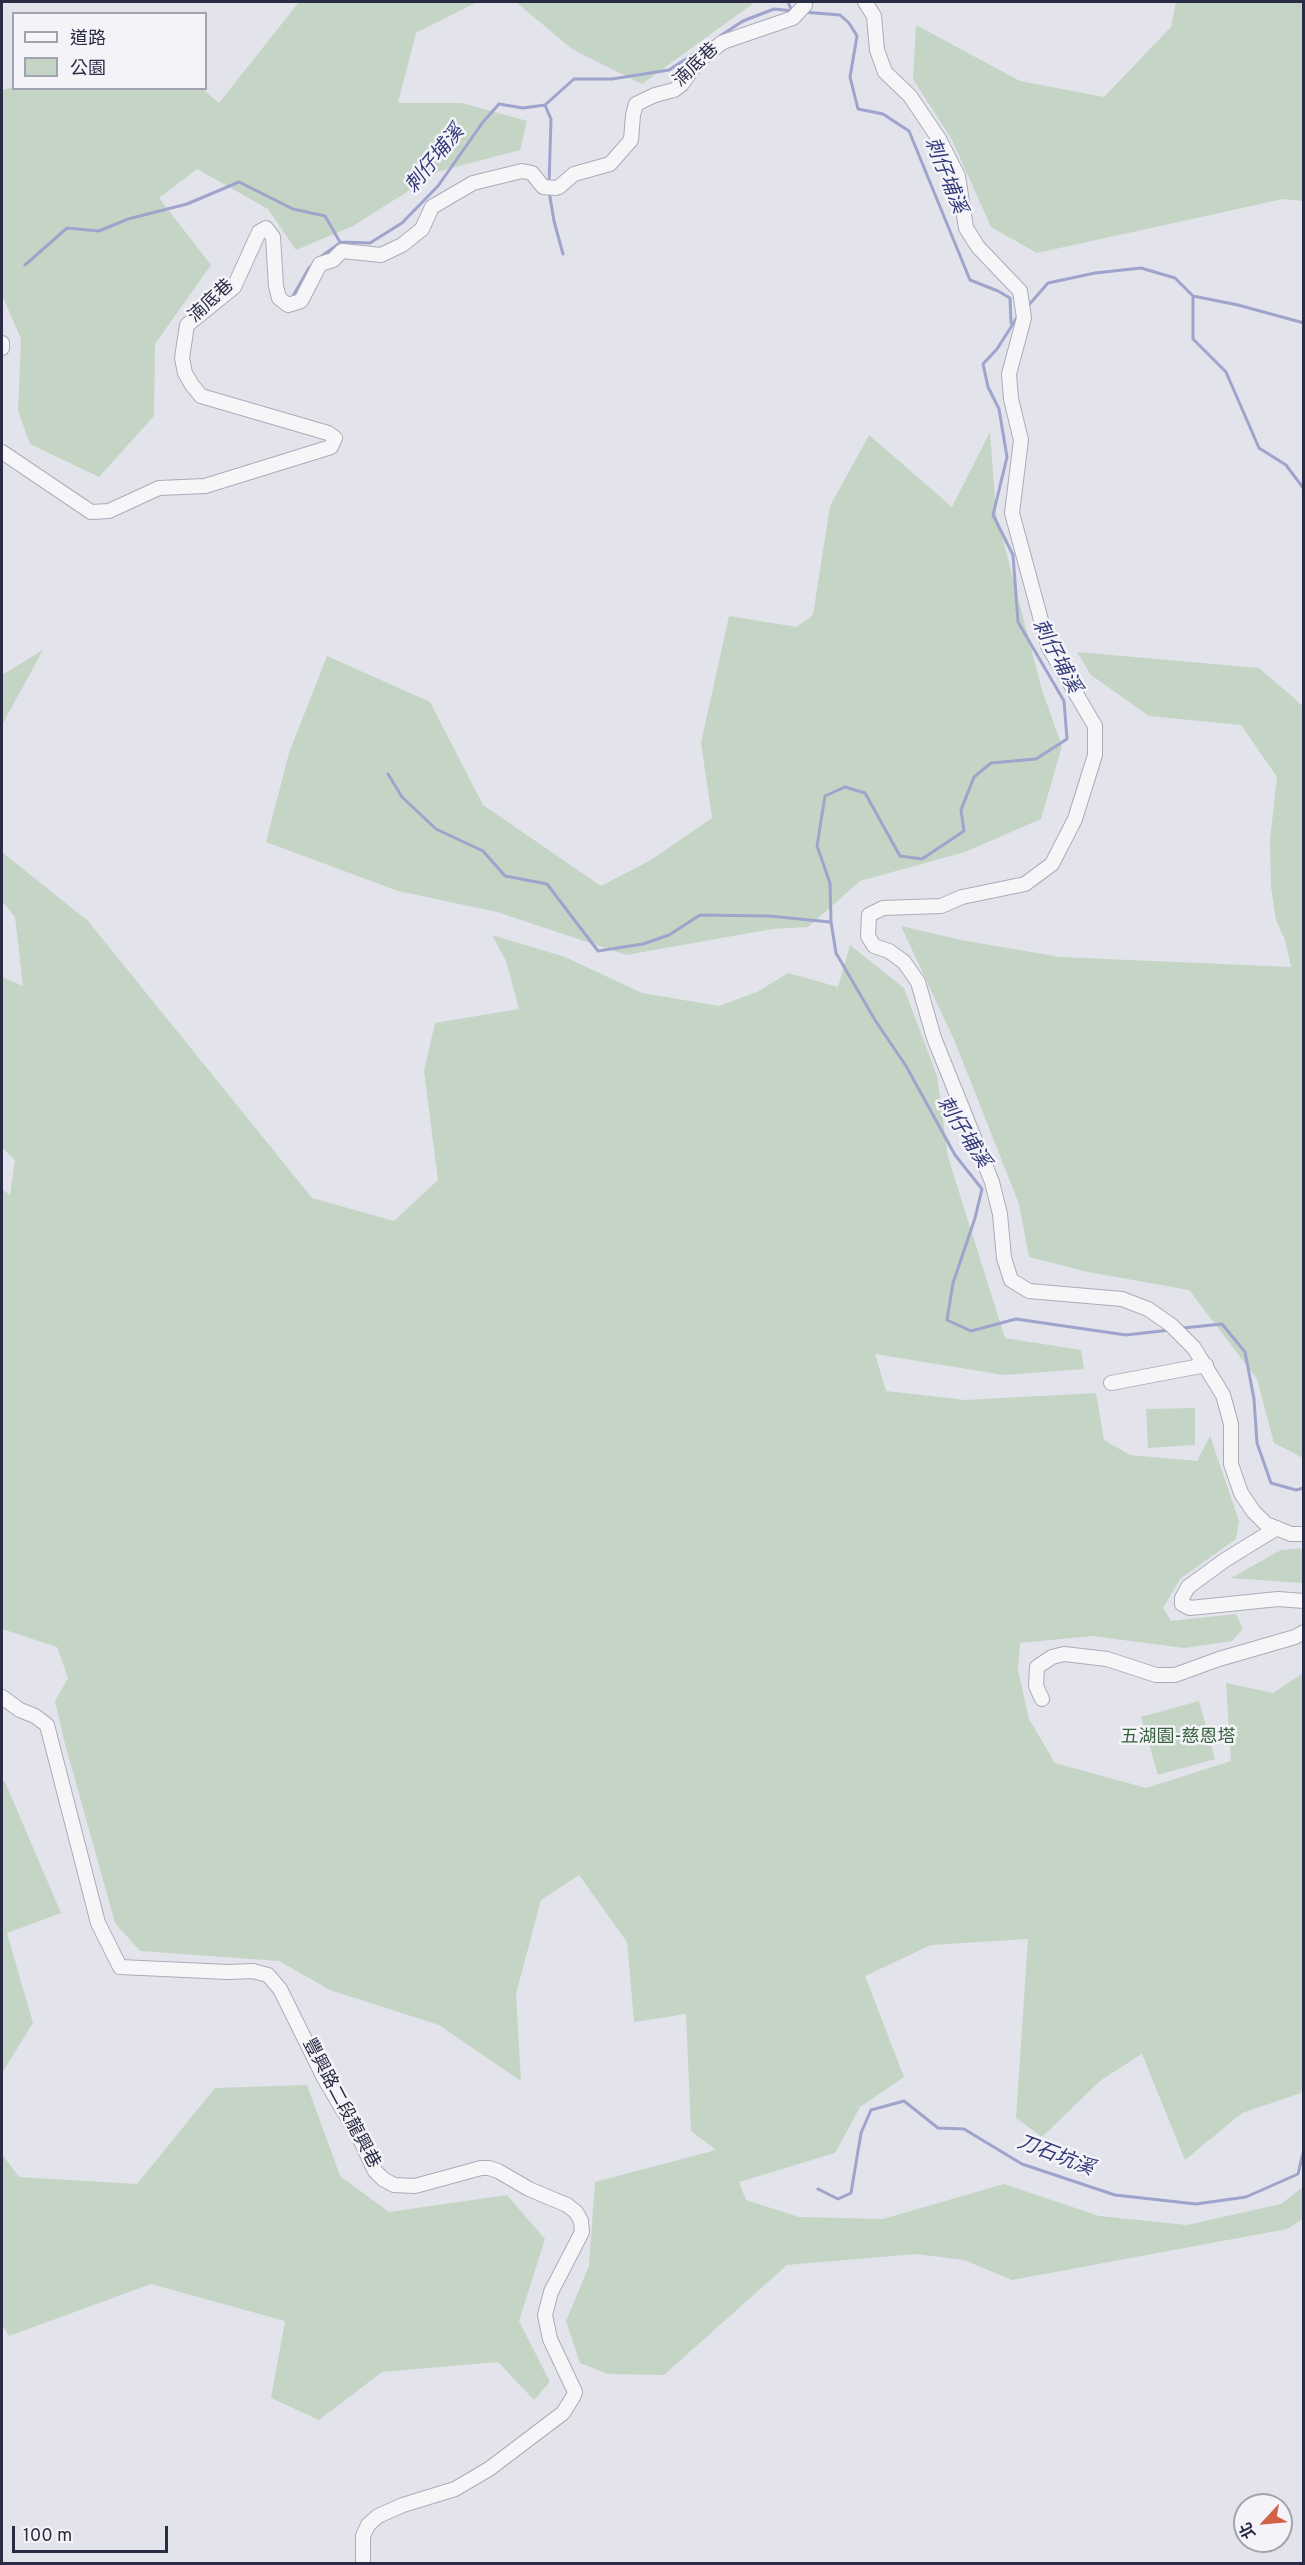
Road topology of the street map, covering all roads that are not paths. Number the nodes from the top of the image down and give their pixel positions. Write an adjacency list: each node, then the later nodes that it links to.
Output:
1 (864, 2): 6 (street)
2 (806, 3): 5 (street, 湳底巷)
3 (2, 343): 4 (street)
4 (2, 348)
5 (2, 452)
6 (1206, 1365): 7 (street); 8 (street)
7 (1111, 1383)
8 (1277, 1528): 9 (street); 10 (street)
9 (1304, 1534)
10 (1304, 1601)
11 (1304, 1632): 13 (street)
12 (2, 1697): 14 (street, 豐興路二段龍興巷)
13 (1042, 1699)
14 (363, 2564)

